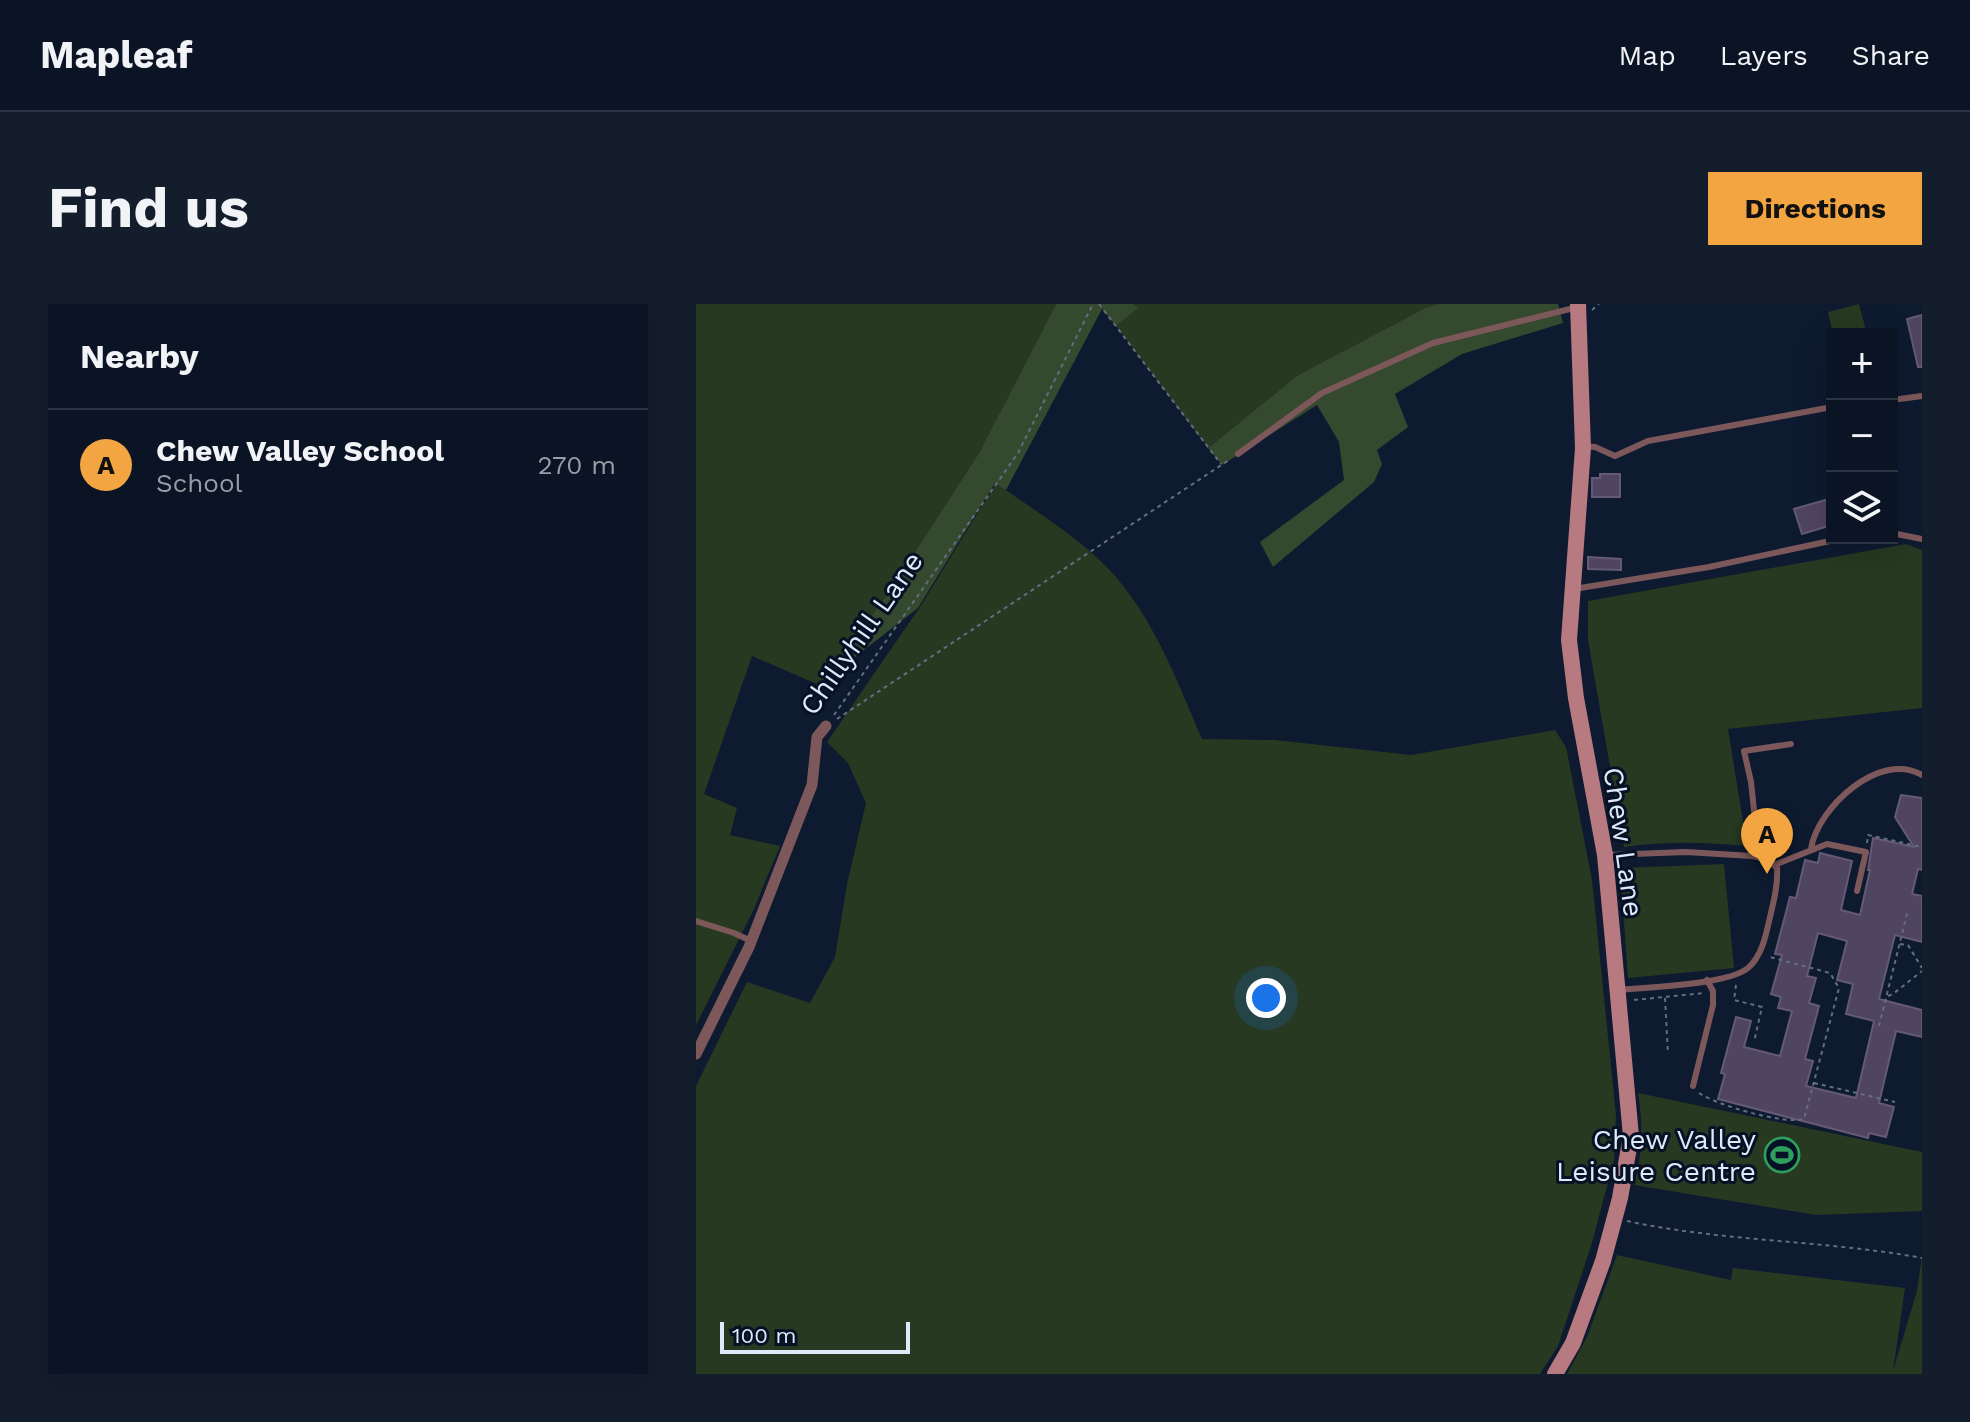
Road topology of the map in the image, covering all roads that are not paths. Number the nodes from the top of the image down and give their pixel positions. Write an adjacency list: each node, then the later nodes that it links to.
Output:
1 (1578, 305): 5 (main road, Chew Lane); 6 (lane)
2 (1922, 396): 3 (lane)
3 (1898, 399)
4 (1826, 408): 5 (lane)
5 (1583, 446): 10 (main road, Chew Lane)
6 (1238, 454)
7 (1898, 534): 8 (lane)
8 (1922, 539)
9 (1826, 542): 10 (lane)
10 (1574, 589): 15 (main road, Chew Lane)
11 (826, 726): 20 (street, Chillyhill Lane)
12 (1791, 744): 16 (lane)
13 (1922, 775): 14 (lane)
14 (1811, 849): 17 (lane); 18 (lane)
15 (1605, 855): 16 (lane); 22 (main road, Chew Lane)
16 (1759, 857): 17 (lane)
17 (1774, 865): 21 (lane)
18 (1857, 891)
19 (696, 921): 20 (lane)
20 (751, 941): 23 (street, Chillyhill Lane)
21 (1707, 980): 22 (lane); 24 (lane)
22 (1616, 996): 25 (main road, Chew Lane)
23 (696, 1054)
24 (1693, 1086)
25 (1555, 1374)

